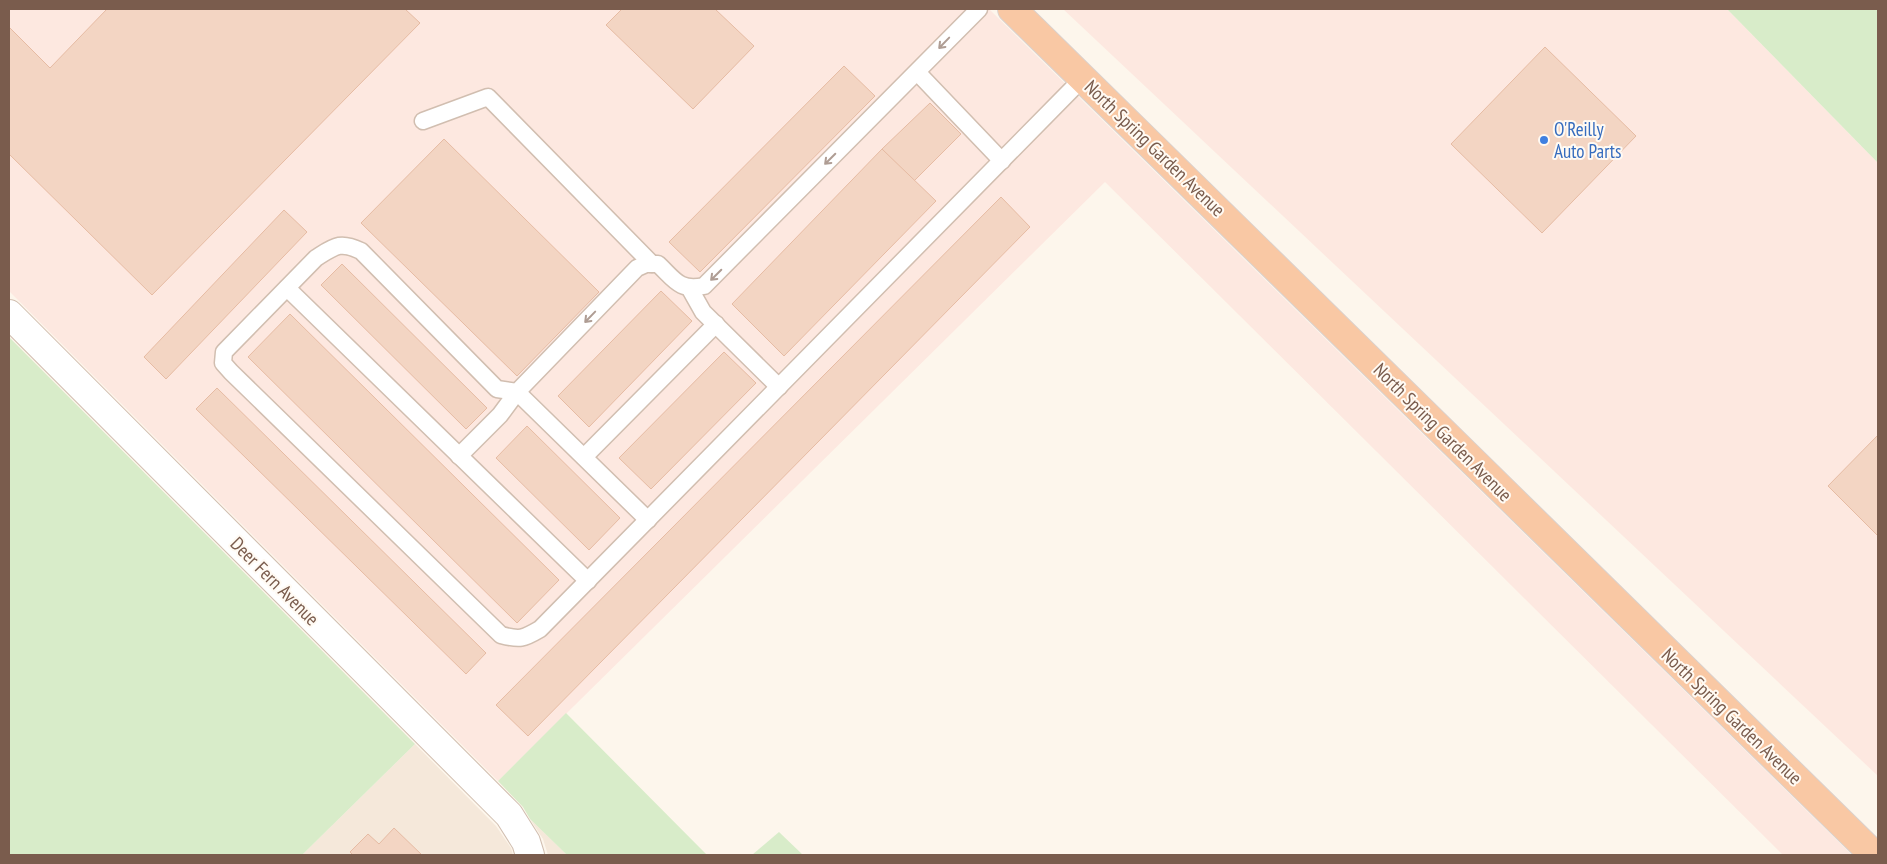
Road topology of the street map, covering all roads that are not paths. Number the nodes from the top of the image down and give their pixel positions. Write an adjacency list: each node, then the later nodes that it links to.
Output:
1 (979, 9): 3 (lane, one-way to 3)
2 (1016, 10): 4 (highway, North Spring Garden Avenue)
3 (916, 72): 6 (lane); 9 (lane, one-way to 9)
4 (1083, 78): 6 (lane); 19 (highway, North Spring Garden Avenue)
5 (423, 121): 7 (lane)
6 (1002, 161): 12 (lane)
7 (652, 264): 9 (lane); 13 (lane, one-way to 13)
8 (287, 288): 13 (lane); 14 (lane); 17 (lane)
9 (690, 289): 11 (lane)
10 (9, 314): 18 (street, Deer Fern Avenue)
11 (716, 324): 12 (lane); 15 (lane)
12 (779, 387): 16 (lane)
13 (517, 392): 14 (lane); 15 (lane)
14 (460, 456): 17 (lane)
15 (584, 457): 16 (lane)
16 (648, 520): 17 (lane)
17 (588, 581)
18 (530, 855)
19 (1874, 855)

